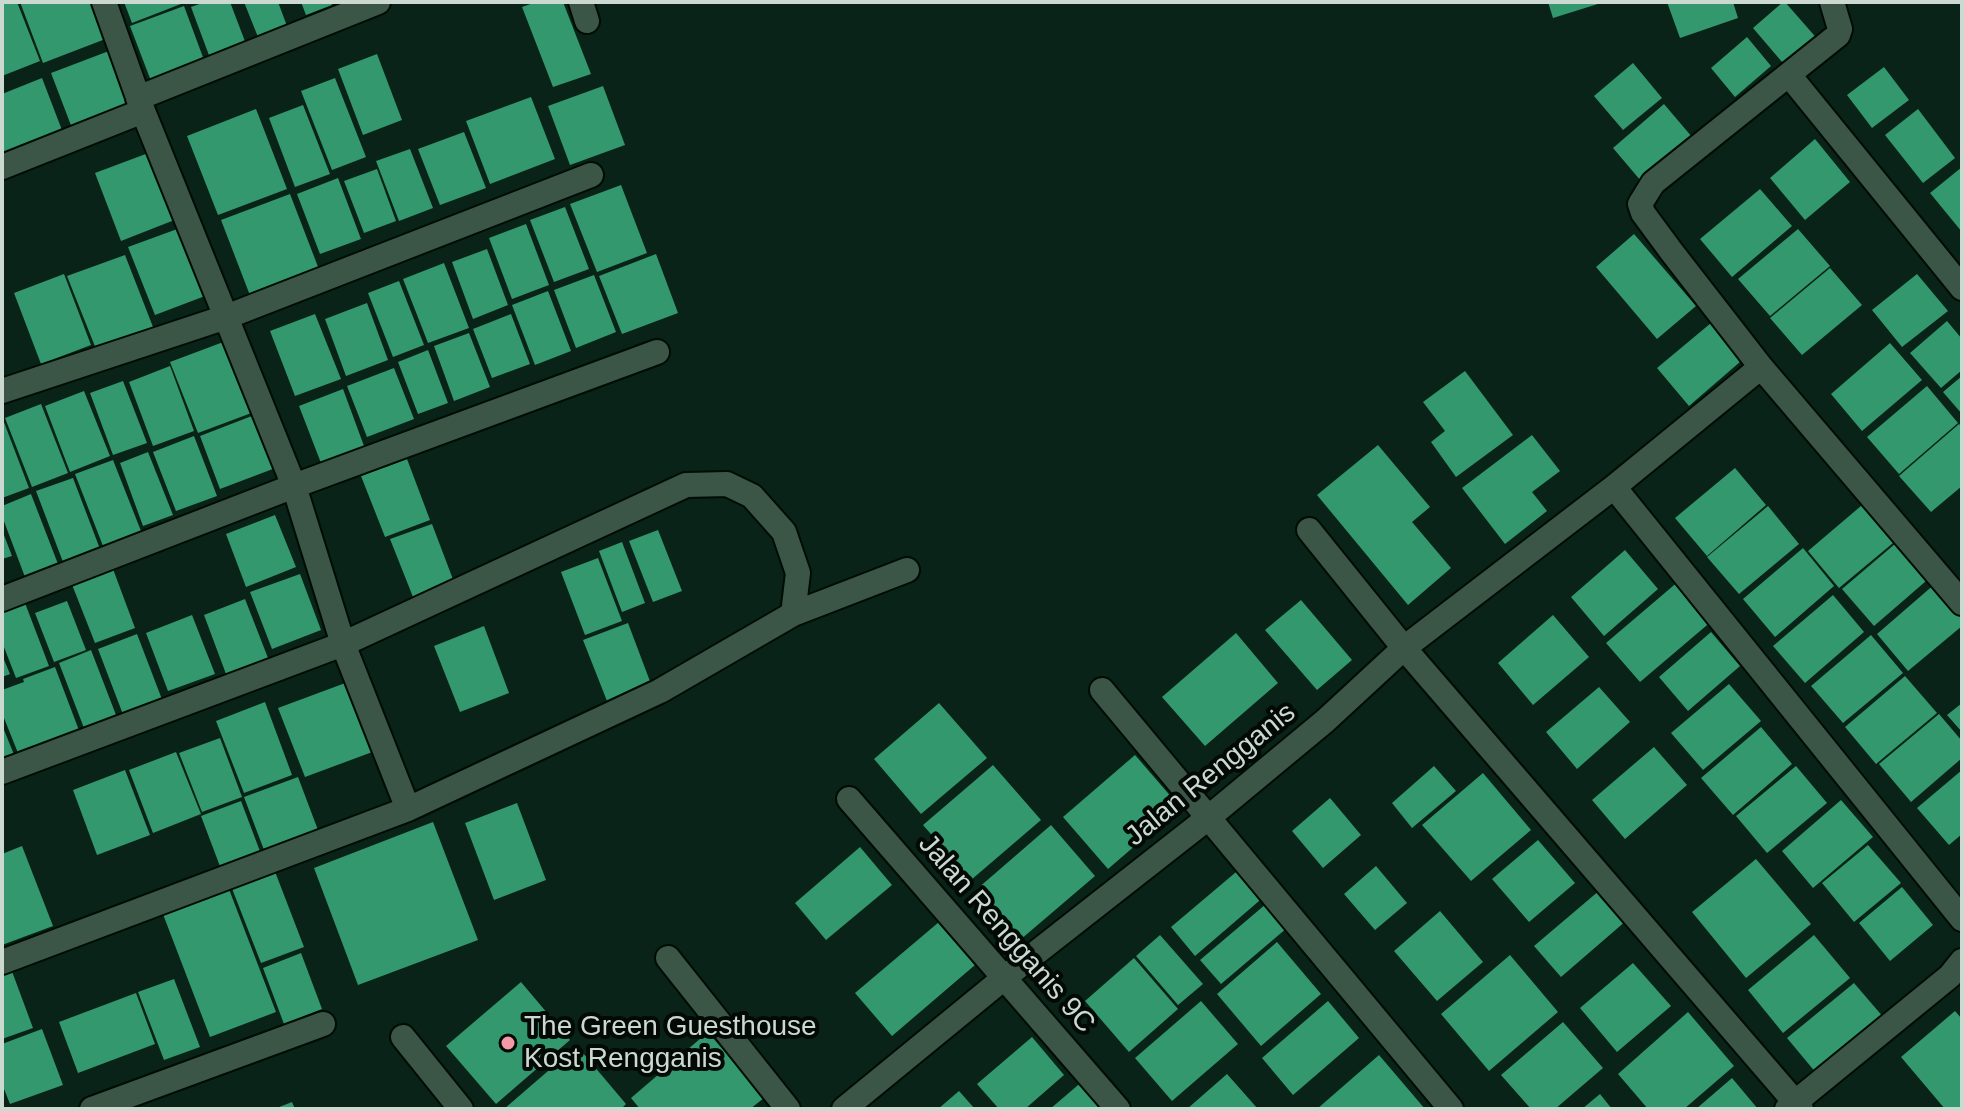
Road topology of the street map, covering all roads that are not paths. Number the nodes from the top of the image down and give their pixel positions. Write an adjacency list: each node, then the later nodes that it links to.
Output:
1 (104, 2): 5 (street)
2 (378, 2): 5 (street)
3 (1832, 2): 4 (street)
4 (1789, 75): 8 (street); 11 (street)
5 (140, 105): 6 (street); 9 (street)
6 (2, 167)
7 (591, 175): 9 (street)
8 (1962, 288)
9 (226, 317): 12 (street); 13 (street)
10 (657, 352): 13 (street)
11 (1761, 367): 14 (street, Jalan Rengganis); 18 (street)
12 (2, 391)
13 (294, 486): 17 (street); 20 (street)
14 (1614, 487): 21 (street, Jalan Rengganis); 27 (street)
15 (1309, 530): 21 (street)
16 (907, 570): 19 (street)
17 (2, 599)
18 (1962, 603)
19 (793, 614): 20 (street); 25 (street)
20 (343, 644): 23 (street); 25 (street)
21 (1404, 648): 26 (street, Jalan Rengganis); 34 (street)
22 (1102, 690): 26 (street)
23 (2, 772)
24 (849, 799): 31 (street, Jalan Rengganis 9C)
25 (408, 809): 30 (street)
26 (1208, 818): 31 (street, Jalan Rengganis); 40 (street)
27 (1962, 919)
28 (668, 958): 37 (street)
29 (1962, 961): 34 (street)
30 (2, 962)
31 (1004, 978): 38 (street, Jalan Rengganis); 39 (street, Jalan Rengganis 9C)
32 (323, 1024): 35 (street)
33 (403, 1037): 36 (street)
34 (1794, 1107)
35 (92, 1109)
36 (461, 1109)
37 (788, 1109)
38 (844, 1109)
39 (1118, 1109)
40 (1451, 1109)

